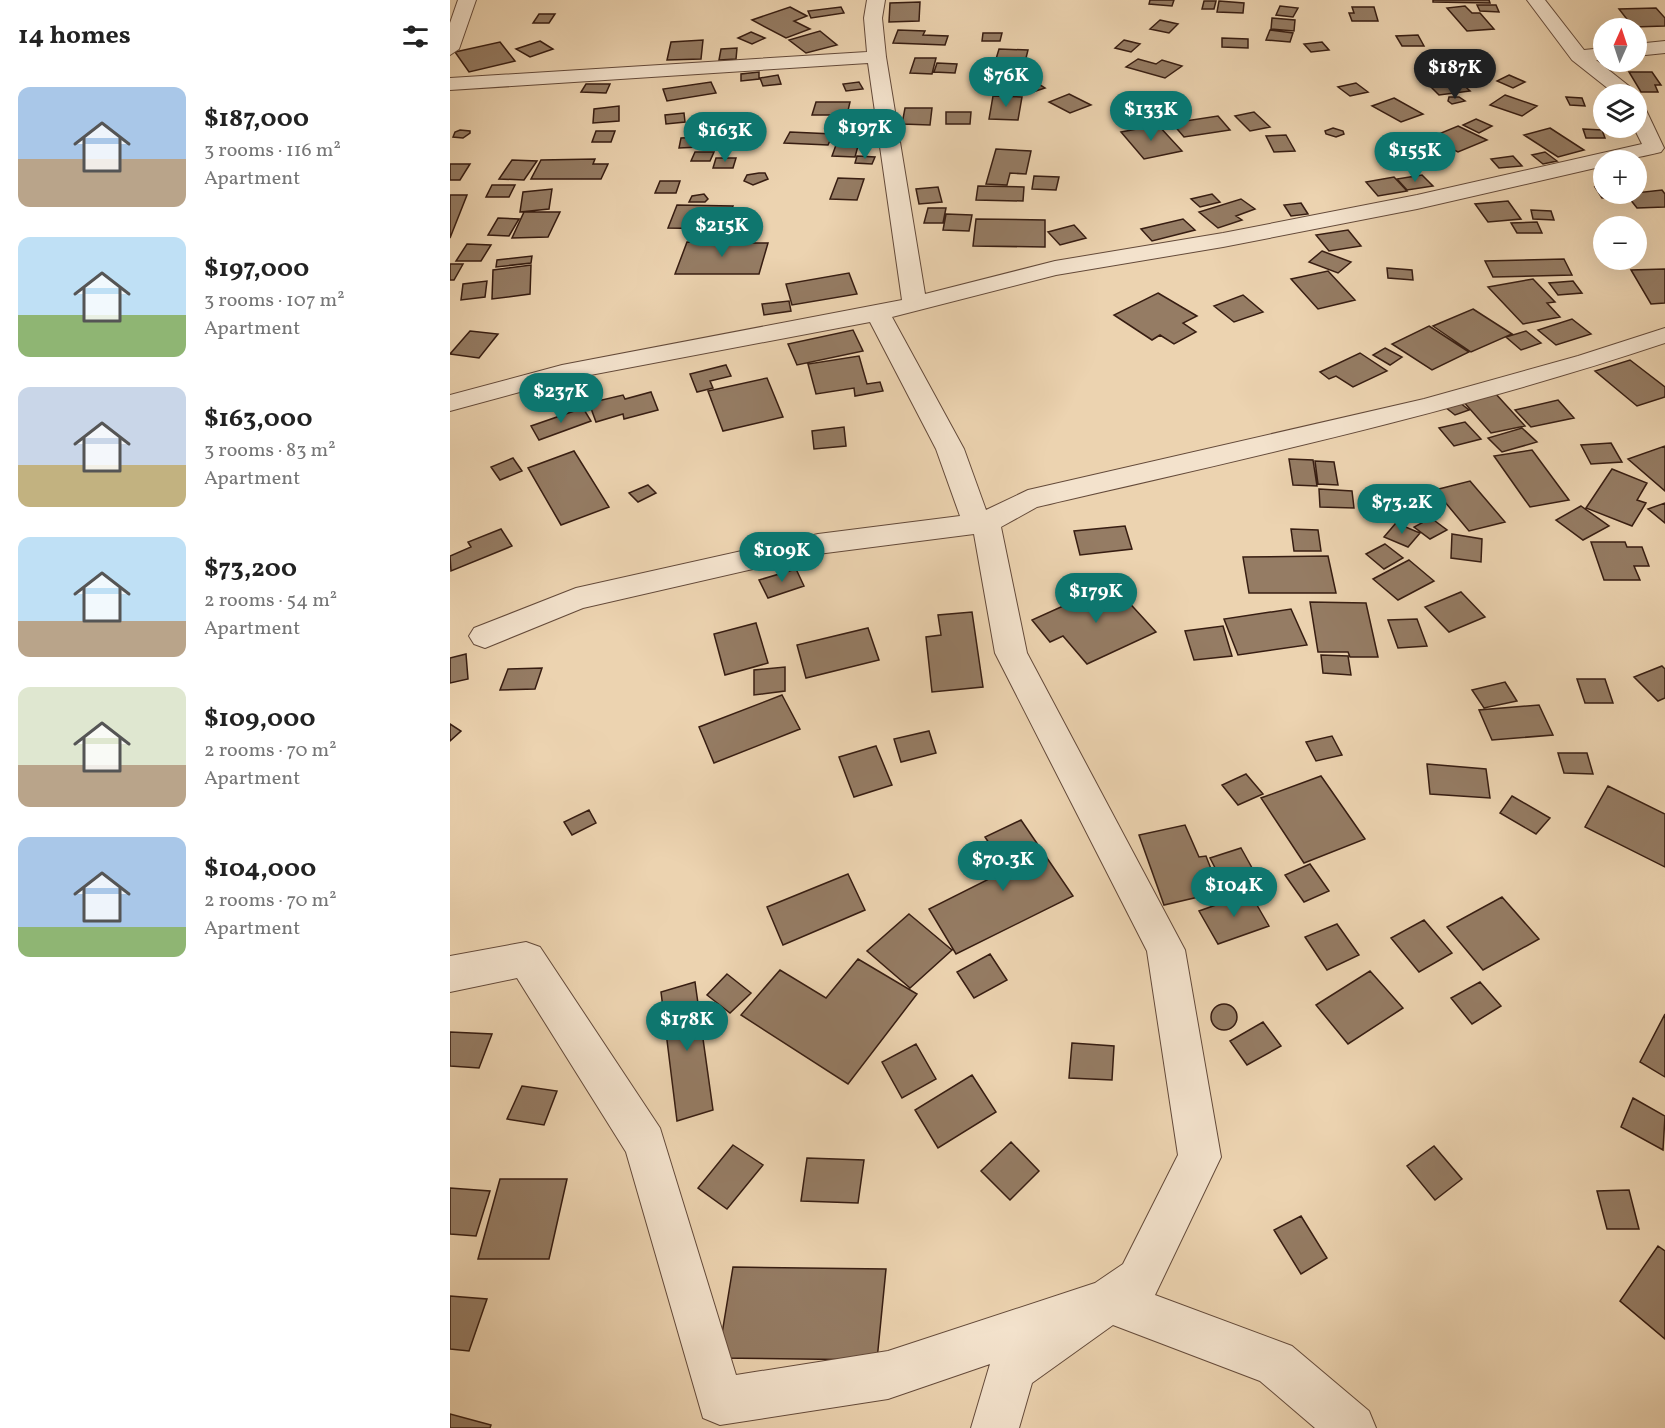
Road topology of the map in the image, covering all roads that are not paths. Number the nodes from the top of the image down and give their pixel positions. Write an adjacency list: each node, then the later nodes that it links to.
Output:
1 (467, 0): 6 (street)
2 (876, 0): 9 (street)
3 (1536, 0): 8 (street)
4 (1665, 47): 5 (street)
5 (1647, 49)
6 (450, 50)
7 (1593, 55): 8 (street)
8 (1579, 56): 11 (street)
9 (877, 57): 10 (street); 14 (street)
10 (450, 84)
11 (1614, 84)
12 (1647, 130): 13 (street)
13 (1660, 154): 14 (street)
14 (915, 304): 15 (street)
15 (878, 313): 17 (street); 18 (street)
16 (1665, 335): 18 (street)
17 (450, 403)
18 (986, 523): 19 (street); 21 (street)
19 (485, 636)
20 (450, 974): 21 (street)
21 (1110, 1301): 22 (street); 23 (street)
22 (995, 1428)
23 (1352, 1428)

